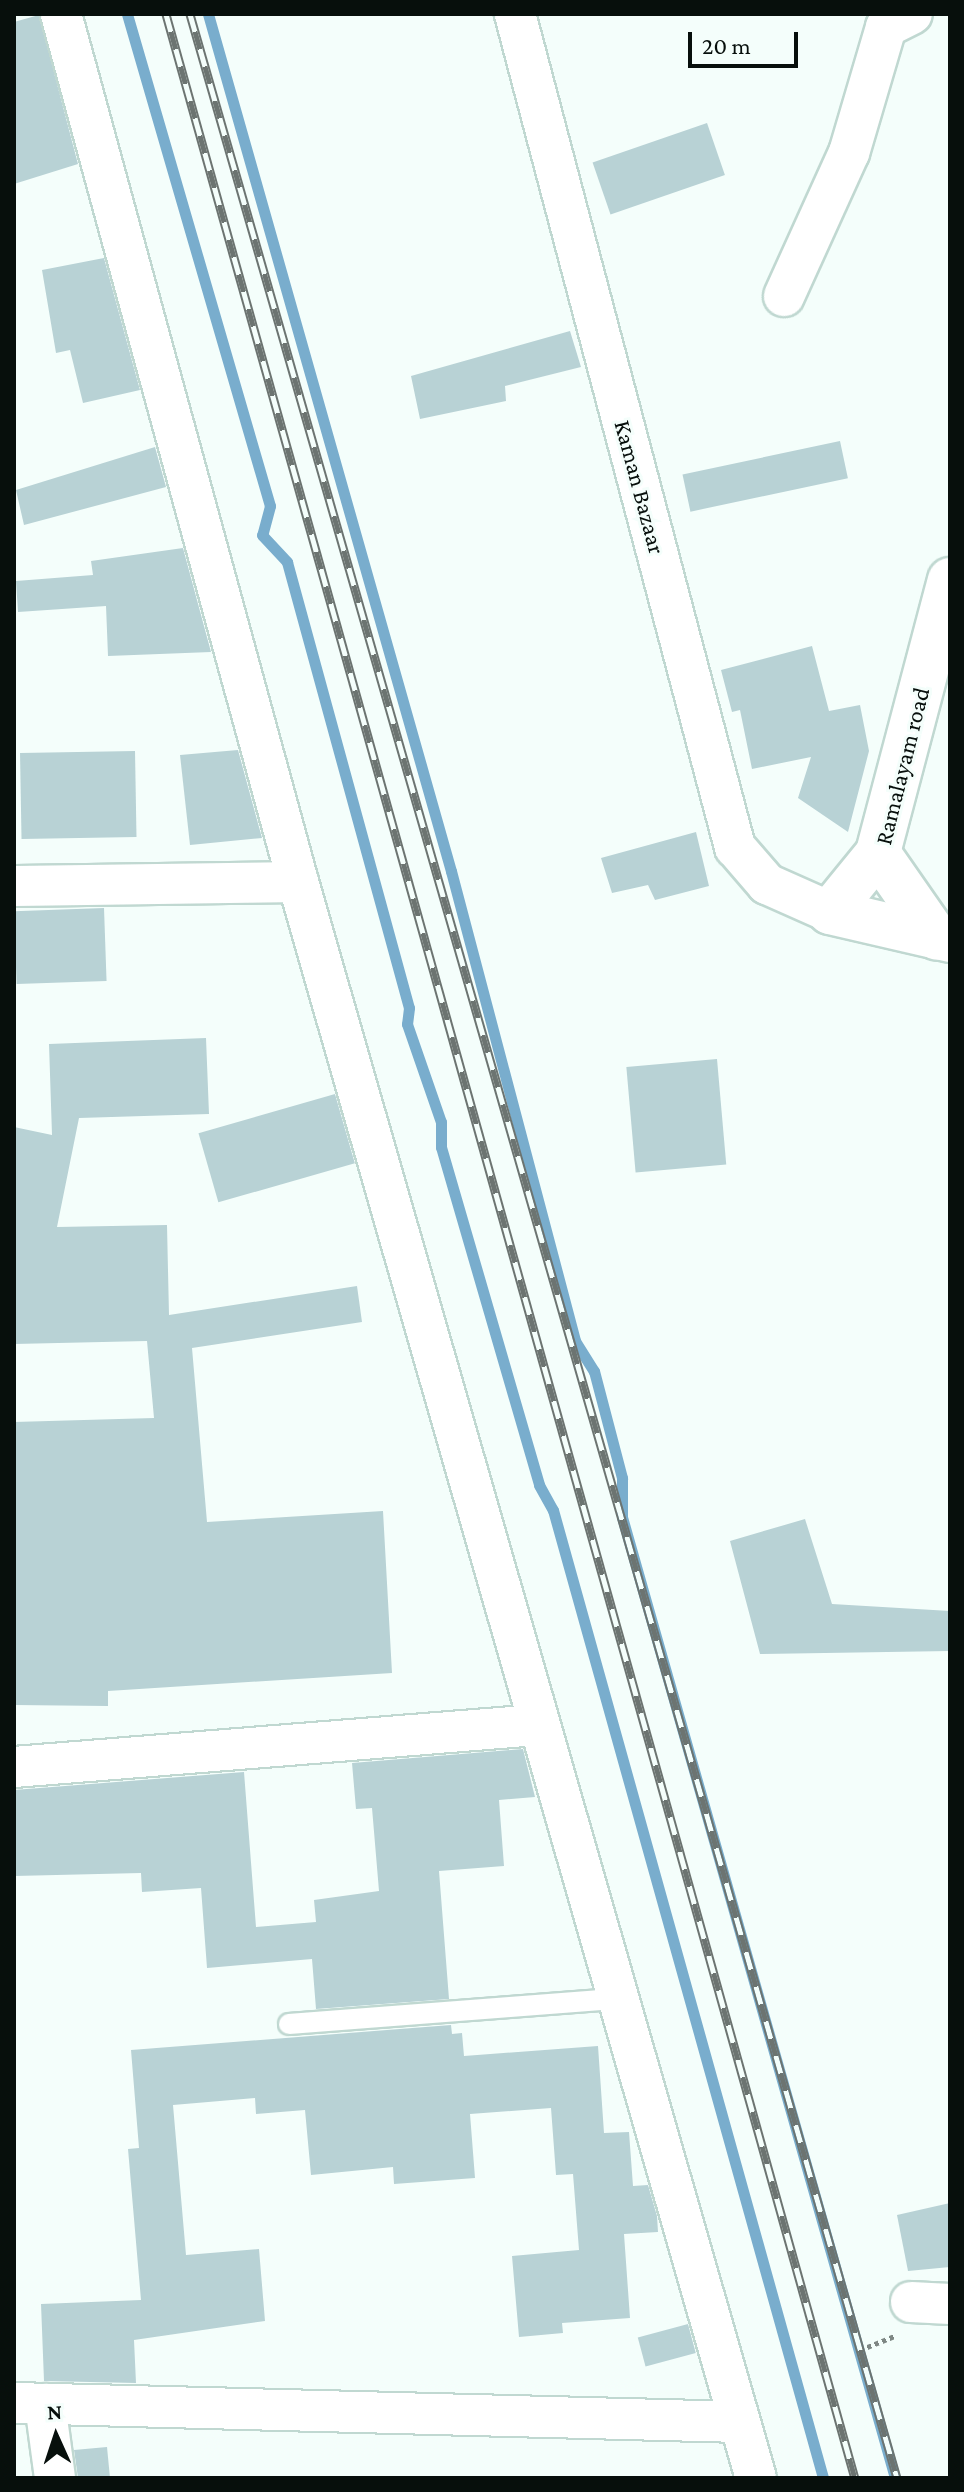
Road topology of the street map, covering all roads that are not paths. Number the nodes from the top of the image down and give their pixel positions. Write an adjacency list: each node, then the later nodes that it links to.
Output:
1 (61, 14): 7 (street)
2 (515, 14): 9 (street, Kaman Bazaar)
3 (912, 14): 4 (street)
4 (784, 296)
5 (950, 580): 6 (street, Ramalayam road)
6 (878, 853): 9 (street); 10 (street, Ramalayam road)
7 (298, 882): 8 (street); 11 (street)
8 (14, 886)
9 (830, 912): 10 (street)
10 (944, 939)
11 (537, 1725): 12 (street); 13 (street)
12 (14, 1767)
13 (617, 1999): 14 (lane); 16 (street)
14 (289, 2024)
15 (30, 2404): 16 (street); 17 (street)
16 (739, 2422): 18 (street)
17 (55, 2478)
18 (756, 2478)

